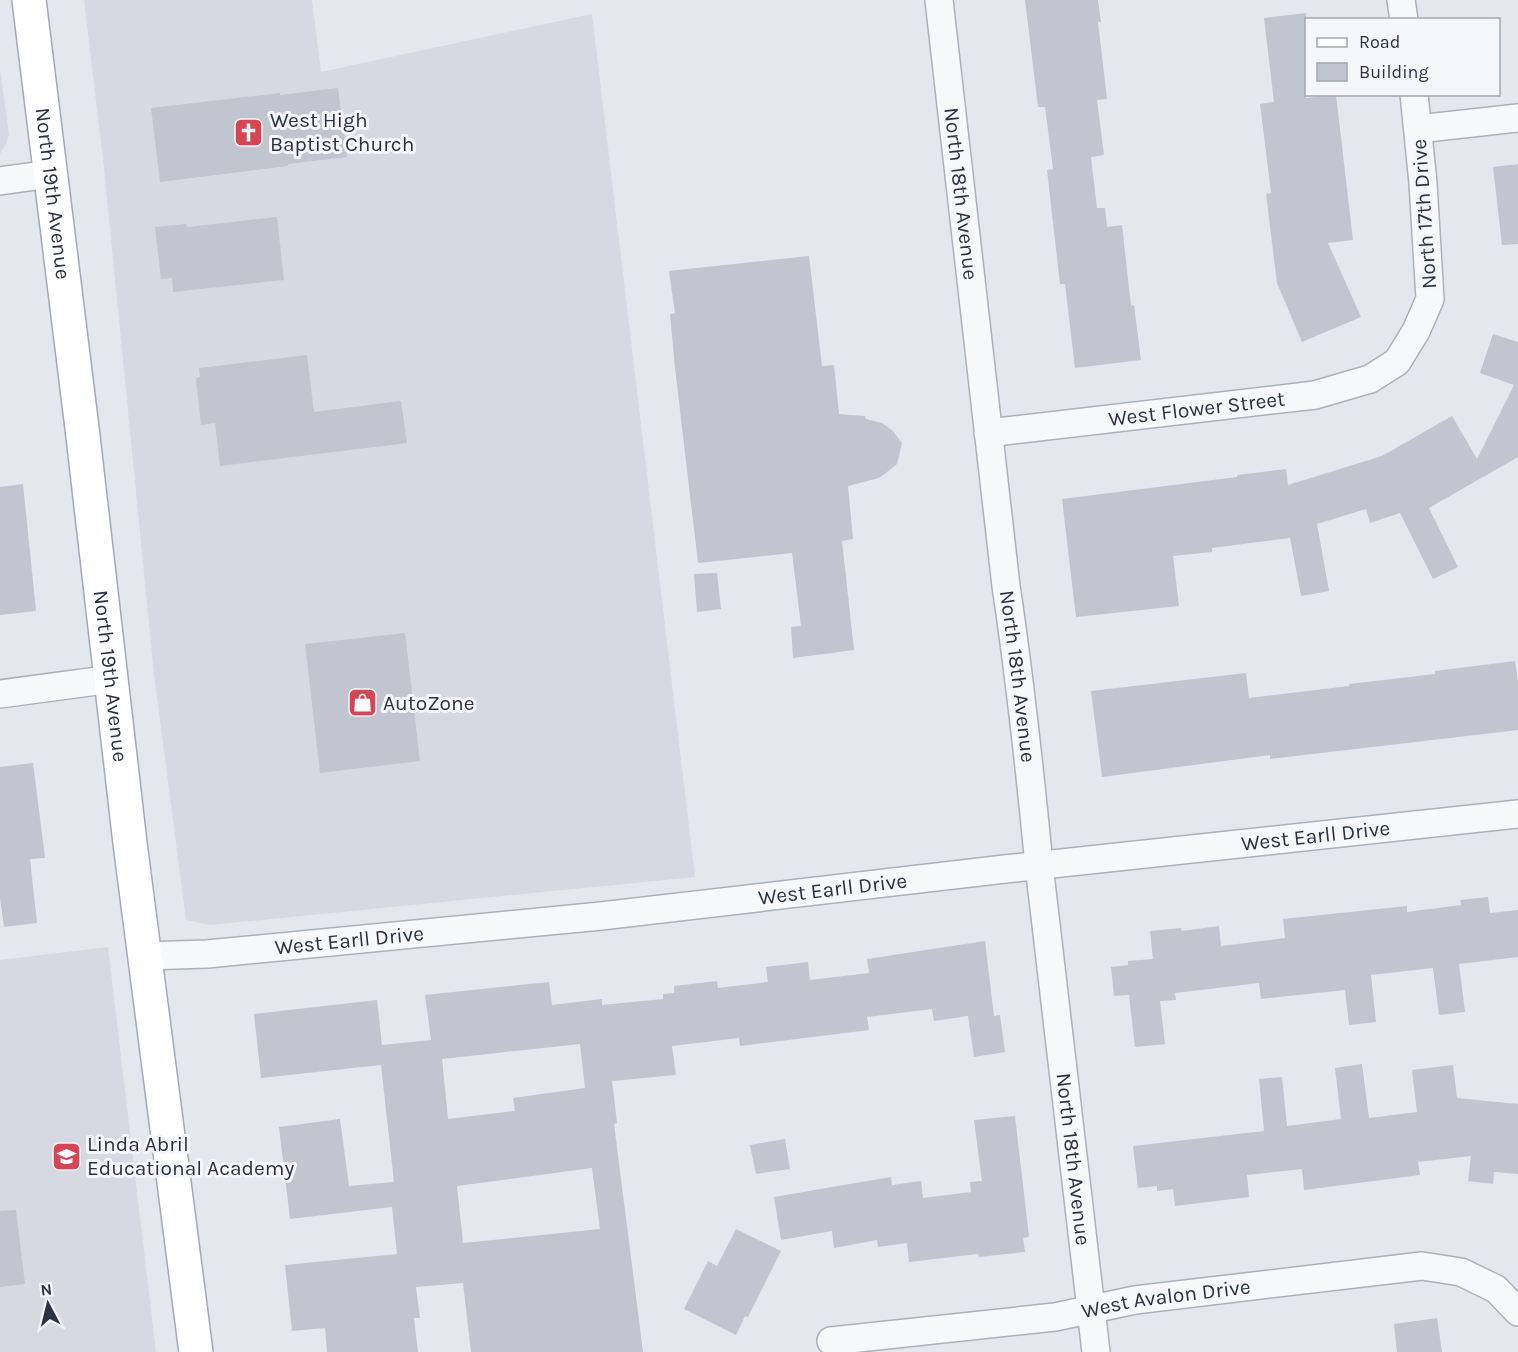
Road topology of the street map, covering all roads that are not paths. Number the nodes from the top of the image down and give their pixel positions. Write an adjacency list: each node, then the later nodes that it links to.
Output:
1 (29, 0): 8 (main road, North 19th Avenue)
2 (939, 0): 11 (street, North 18th Avenue)
3 (1401, 0): 4 (street)
4 (1404, 18)
5 (1414, 96): 7 (street, North 17th Drive)
6 (1518, 118): 7 (street)
7 (1418, 129): 10 (street, North 17th Drive)
8 (50, 174): 9 (street); 12 (main road, North 19th Avenue)
9 (0, 181)
10 (1397, 362): 11 (street, West Flower Street)
11 (988, 433): 15 (street, North 18th Avenue)
12 (112, 679): 13 (street); 16 (main road, North 19th Avenue)
13 (0, 694)
14 (1518, 813): 15 (street, West Earll Drive)
15 (1039, 865): 16 (street, West Earll Drive); 17 (street, North 18th Avenue)
16 (144, 956): 20 (main road, North 19th Avenue)
17 (1090, 1309): 18 (street, West Avalon Drive); 19 (street, West Avalon Drive); 21 (street, North 18th Avenue)
18 (1518, 1312)
19 (831, 1341)
20 (196, 1352)
21 (1096, 1352)

